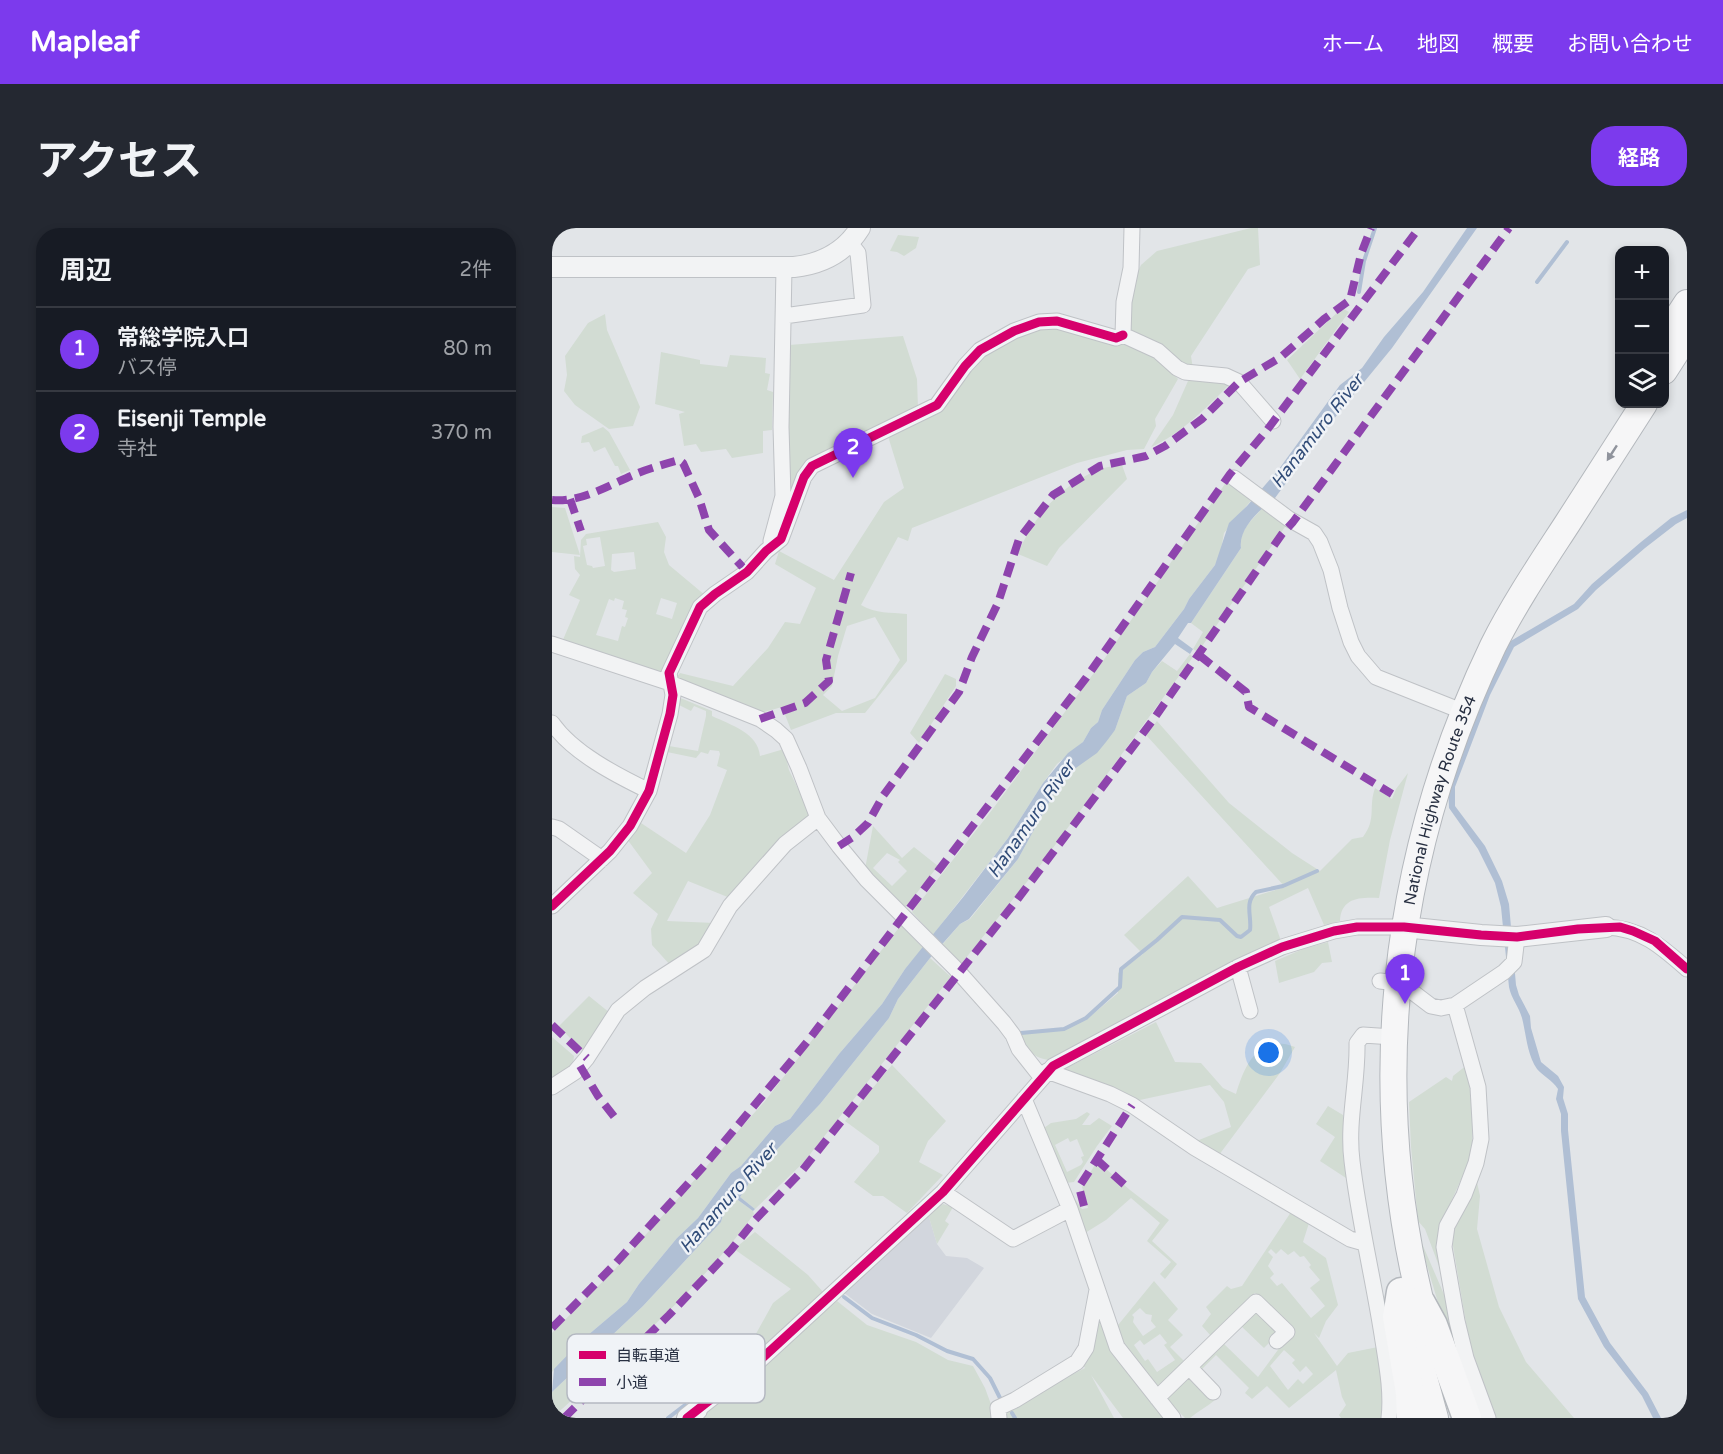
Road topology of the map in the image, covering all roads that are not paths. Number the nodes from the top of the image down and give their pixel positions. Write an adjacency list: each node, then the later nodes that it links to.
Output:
1 (1132, 228): 8 (street)
2 (855, 235): 4 (street); 6 (street)
3 (552, 267): 4 (street)
4 (783, 268): 6 (street)
5 (1687, 303): 7 (highway)
6 (784, 316): 15 (street)
7 (1669, 332)
8 (1123, 335): 13 (street); 15 (street)
9 (1687, 335): 10 (highway)
10 (1669, 364)
11 (1620, 408): 18 (highway, National Highway Route 354)
12 (1641, 408): 18 (highway, National Highway Route 354, one-way to 18)
13 (1273, 421)
14 (1234, 478): 18 (street)
15 (766, 551): 17 (street)
16 (552, 644): 17 (street)
17 (670, 682): 21 (street); 22 (street)
18 (1455, 709): 26 (highway, National Highway Route 354)
19 (552, 723): 20 (street)
20 (557, 741): 21 (street)
21 (649, 791): 24 (street)
22 (818, 818): 35 (street); 36 (street)
23 (552, 827): 24 (street)
24 (602, 859): 25 (street)
25 (552, 906)
26 (1396, 927): 28 (street); 29 (street); 31 (highway, National Highway Route 354)
27 (1606, 927): 28 (street); 30 (street)
28 (1517, 937): 32 (street)
29 (1238, 967): 33 (street); 35 (street)
30 (1687, 969)
31 (1389, 982): 32 (street); 34 (highway, National Highway Route 354)
32 (1455, 1005): 57 (street)
33 (1250, 1011)
34 (1385, 1036): 40 (street); 42 (highway, National Highway Route 354)
35 (1044, 1074): 37 (street); 40 (street)
36 (552, 1087)
37 (1024, 1099): 38 (street); 39 (street)
38 (943, 1192): 39 (street); 44 (street)
39 (1070, 1209): 41 (street)
40 (1364, 1243): 52 (street)
41 (1097, 1290): 47 (street); 50 (street)
42 (1411, 1297): 53 (highway); 54 (highway, National Highway Route 354); 55 (highway, National Highway Route 354); 56 (highway)
43 (1277, 1341): 45 (street)
44 (765, 1356)
45 (1189, 1367): 46 (street); 47 (street)
46 (1213, 1392)
47 (1157, 1398): 51 (street)
48 (706, 1403): 49 (street)
49 (692, 1414)
50 (999, 1418)
51 (1173, 1418)
52 (1389, 1418)
53 (1411, 1418)
54 (1435, 1418)
55 (1452, 1418)
56 (1467, 1418)
57 (1488, 1418)

